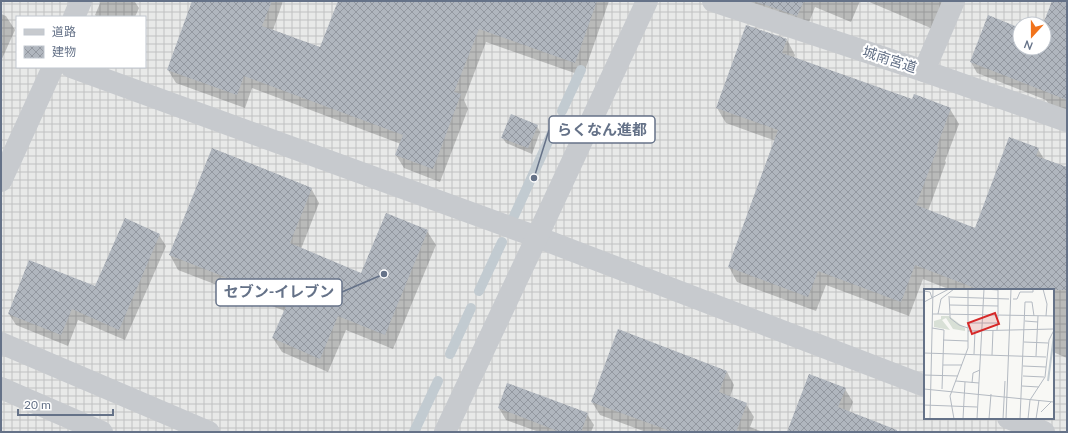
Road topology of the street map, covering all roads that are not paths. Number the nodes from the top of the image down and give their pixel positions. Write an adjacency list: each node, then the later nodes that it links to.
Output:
1 (81, 1): 5 (street)
2 (647, 1): 11 (street)
3 (713, 1): 8 (street, 城南宮道)
4 (954, 1): 8 (street)
5 (74, 16)
6 (53, 68): 10 (street)
7 (74, 68): 11 (street)
8 (924, 71): 9 (street, 城南宮道)
9 (1067, 121)
10 (1, 182)
11 (538, 237): 13 (street); 18 (street)
12 (1, 343): 17 (street)
13 (924, 386)
14 (1, 388): 16 (street)
15 (1011, 419): 19 (street)
16 (102, 432)
17 (209, 432)
18 (445, 432)
19 (1044, 432)

